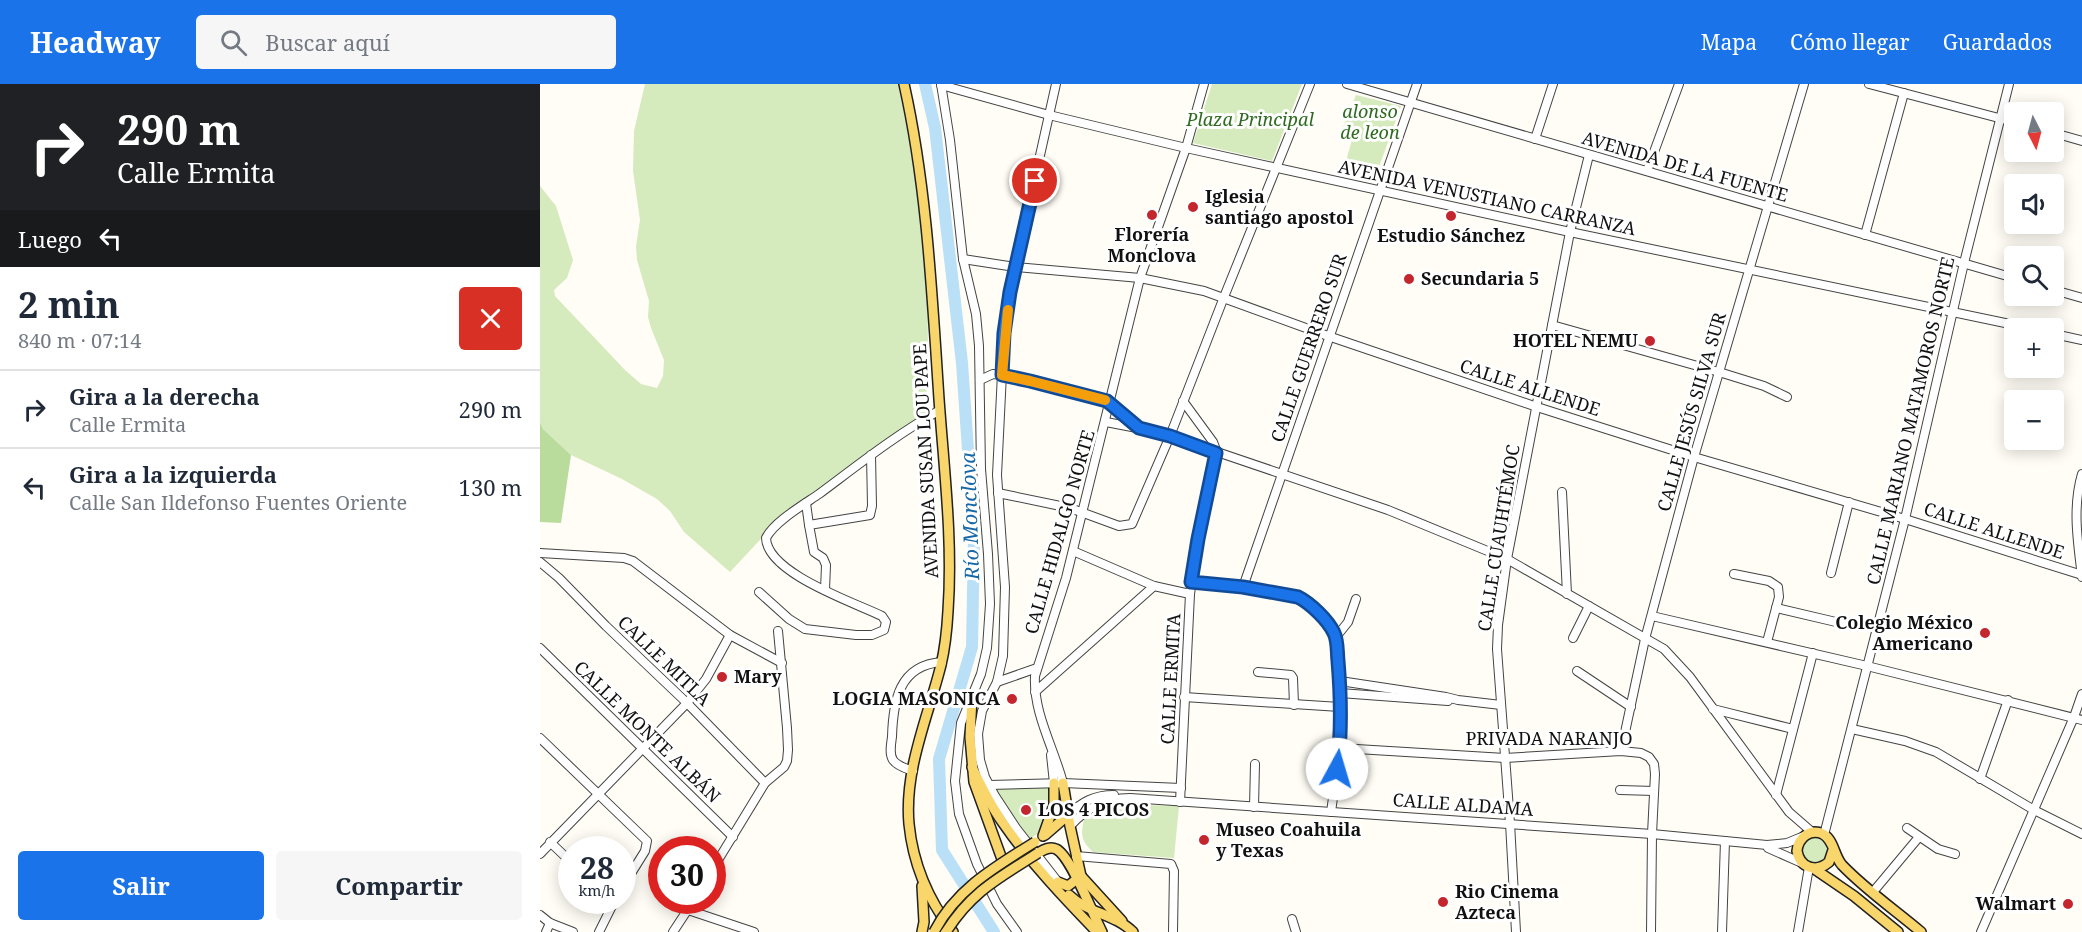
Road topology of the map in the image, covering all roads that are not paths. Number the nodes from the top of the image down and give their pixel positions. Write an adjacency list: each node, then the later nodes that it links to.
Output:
1 (904, 84): 51 (main road, AVENIDA SUSAN LOU PAPE)
2 (1056, 84): 15 (street)
3 (1204, 84): 21 (street, CALLE HIDALGO NORTE)
4 (1310, 84): 23 (street)
5 (1347, 84): 14 (street, AVENIDA DE LA FUENTE)
6 (1417, 84): 14 (street, CALLE GUERRERO SUR)
7 (1553, 84): 20 (street)
8 (1679, 84): 24 (street)
9 (1804, 84): 26 (street, CALLE JESÚS SILVA SUR)
10 (1869, 84): 13 (street)
11 (2009, 84): 16 (street, CALLE MARIANO MATAMOROS NORTE)
12 (941, 85): 15 (street, AVENIDA VENUSTIANO CARRANZA); 29 (street)
13 (1904, 93): 16 (street); 28 (street)
14 (1411, 101): 20 (street, AVENIDA DE LA FUENTE); 25 (street, CALLE GUERRERO SUR)
15 (1049, 115): 21 (street, AVENIDA VENUSTIANO CARRANZA); 31 (street)
16 (2001, 118): 17 (street); 30 (street, CALLE MARIANO MATAMOROS NORTE)
17 (2004, 119)
18 (2064, 135): 19 (street)
19 (2081, 138)
20 (1535, 139): 22 (street, AVENIDA DE LA FUENTE)
21 (1186, 148): 23 (street, AVENIDA VENUSTIANO CARRANZA); 34 (street, CALLE HIDALGO NORTE)
22 (1589, 155): 24 (street, AVENIDA DE LA FUENTE); 27 (street, CALLE CUAUHTÉMOC)
23 (1276, 167): 25 (street, AVENIDA VENUSTIANO CARRANZA); 36 (street)
24 (1647, 171): 26 (street, AVENIDA DE LA FUENTE)
25 (1379, 189): 27 (street, AVENIDA VENUSTIANO CARRANZA); 41 (street, CALLE GUERRERO SUR)
26 (1767, 206): 28 (street, AVENIDA DE LA FUENTE); 32 (street, CALLE JESÚS SILVA SUR)
27 (1570, 232): 32 (street, AVENIDA VENUSTIANO CARRANZA); 40 (street, CALLE CUAUHTÉMOC)
28 (1865, 235): 30 (street, AVENIDA DE LA FUENTE)
29 (963, 259): 31 (street, CALLE ALLENDE); 46 (street)
30 (1964, 263): 33 (street, AVENIDA DE LA FUENTE); 38 (street, CALLE MARIANO MATAMOROS NORTE)
31 (1015, 267): 34 (street, CALLE ALLENDE); 45 (street)
32 (1749, 269): 38 (street, AVENIDA VENUSTIANO CARRANZA); 44 (street, CALLE JESÚS SILVA SUR)
33 (2004, 275)
34 (1140, 278): 36 (street, CALLE ALLENDE); 49 (street, CALLE HIDALGO NORTE)
35 (2064, 293): 37 (street)
36 (1224, 297): 41 (street, CALLE ALLENDE); 48 (street)
37 (2082, 298)
38 (1952, 312): 39 (street, AVENIDA VENUSTIANO CARRANZA); 65 (street, CALLE MARIANO MATAMOROS NORTE)
39 (2004, 323)
40 (1552, 325): 44 (street); 50 (street, CALLE CUAUHTÉMOC)
41 (1328, 336): 50 (street, CALLE ALLENDE); 58 (street, CALLE GUERRERO SUR)
42 (2064, 336): 43 (street)
43 (2082, 340)
44 (1719, 372): 47 (street); 57 (street, CALLE JESÚS SILVA SUR)
45 (1002, 375): 46 (street); 49 (street); 61 (street)
46 (980, 380): 105 (street)
47 (1787, 397)
48 (1183, 401): 54 (street); 55 (street)
49 (1111, 403): 52 (street, CALLE HIDALGO NORTE); 53 (street)
50 (1537, 407): 57 (street, CALLE ALLENDE); 69 (street, CALLE CUAUHTÉMOC)
51 (940, 410): 56 (street); 94 (main road, AVENIDA SUSAN LOU PAPE)
52 (1106, 422): 53 (street); 64 (street, CALLE HIDALGO NORTE)
53 (1139, 428): 54 (street)
54 (1170, 436): 55 (street); 64 (street)
55 (1216, 453): 58 (street); 74 (street, CALLE ERMITA)
56 (871, 455): 63 (street); 66 (street)
57 (1694, 457): 62 (street, CALLE ALLENDE); 84 (street, CALLE JESÚS SILVA SUR)
58 (1282, 474): 69 (street); 76 (street, CALLE GUERRERO SUR)
59 (2082, 474): 73 (street)
60 (1562, 492): 80 (street)
61 (998, 493): 64 (street); 101 (street)
62 (1849, 502): 65 (street, CALLE ALLENDE); 72 (street)
63 (806, 503): 66 (street); 77 (street)
64 (1083, 512): 67 (street, CALLE HIDALGO NORTE)
65 (1905, 519): 73 (street, CALLE ALLENDE); 96 (street, CALLE MARIANO MATAMOROS NORTE)
66 (809, 525): 77 (street)
67 (1073, 551): 75 (street); 97 (street, CALLE HIDALGO NORTE)
68 (540, 553): 87 (street)
69 (1507, 559): 80 (street); 111 (street, CALLE CUAUHTÉMOC)
70 (540, 562): 109 (street, CALLE MITLA)
71 (1734, 573): 83 (street)
72 (1831, 573)
73 (2082, 575)
74 (1191, 582): 76 (street); 79 (street, CALLE ERMITA)
75 (1154, 586): 79 (street); 102 (street)
76 (1243, 587): 88 (street)
77 (825, 590): 78 (street)
78 (759, 592)
79 (1190, 594): 106 (street, CALLE ERMITA)
80 (1567, 594): 82 (street)
81 (1356, 599): 88 (street)
82 (1589, 606): 89 (street); 90 (street)
83 (1776, 608): 85 (street); 91 (street)
84 (1652, 616): 90 (street, CALLE JESÚS SILVA SUR); 91 (street)
85 (1836, 622)
86 (778, 631): 95 (street)
87 (730, 635): 95 (street); 109 (street)
88 (1336, 638): 100 (street)
89 (1573, 638)
90 (1646, 639): 113 (street, CALLE JESÚS SILVA SUR); 114 (street)
91 (1767, 642): 93 (street)
92 (540, 648): 120 (street, CALLE MONTE ALBÁN)
93 (1814, 653): 96 (street); 116 (street)
94 (942, 662): 125 (main road, AVENIDA SUSAN LOU PAPE); 125 (street)
95 (782, 663): 127 (street)
96 (1867, 666): 108 (street); 117 (street, CALLE MARIANO MATAMOROS NORTE)
97 (1037, 668): 101 (street); 102 (street, CALLE HIDALGO NORTE)
98 (1577, 671): 113 (street)
99 (1258, 672): 110 (street)
100 (1340, 681): 103 (street); 107 (street)
101 (998, 682): 130 (street)
102 (1035, 692): 128 (street, CALLE HIDALGO NORTE)
103 (1340, 693): 107 (street); 112 (street)
104 (2082, 694): 115 (street)
105 (972, 697): 124 (main road); 186 (street)
106 (1184, 697): 110 (street); 131 (street, CALLE ERMITA)
107 (1458, 700): 111 (street)
108 (2008, 700): 115 (street); 126 (street)
109 (687, 703): 120 (street); 127 (street, CALLE MITLA)
110 (1294, 705): 112 (street)
111 (1502, 705): 122 (street, CALLE CUAUHTÉMOC)
112 (1340, 707): 119 (street)
113 (1631, 707): 121 (street, CALLE JESÚS SILVA SUR)
114 (1713, 709): 116 (street); 135 (street)
115 (2078, 718): 140 (street)
116 (1793, 729): 135 (street)
117 (1852, 729): 126 (street); 149 (street, CALLE MARIANO MATAMOROS NORTE)
118 (540, 738): 134 (street)
119 (1340, 748): 122 (street, PRIVADA NARANJO); 141 (street)
120 (642, 749): 134 (street); 150 (street, CALLE MONTE ALBÁN)
121 (1622, 751): 122 (street, PRIVADA NARANJO); 133 (street, PRIVADA NARANJO)
122 (1505, 758): 143 (street, CALLE CUAUHTÉMOC)
123 (1255, 764): 139 (street)
124 (972, 767): 162 (main road); 187 (main road)
125 (913, 771): 166 (main road, AVENIDA SUSAN LOU PAPE)
126 (1980, 778): 140 (street)
127 (765, 783): 150 (street)
128 (1058, 783): 129 (street); 130 (street); 142 (main road); 152 (main road)
129 (1105, 784): 131 (street); 137 (street)
130 (989, 785): 167 (street)
131 (1181, 788): 138 (street, CALLE ERMITA)
132 (1620, 790): 133 (street)
133 (1654, 791): 146 (street)
134 (598, 794): 154 (street); 163 (street)
135 (1776, 795): 147 (street)
136 (1130, 798): 137 (street); 138 (street, CALLE ALDAMA); 144 (street, CALLE ALDAMA)
137 (1085, 800): 142 (street)
138 (1180, 801): 139 (street, CALLE ALDAMA)
139 (1254, 807): 141 (street, CALLE ALDAMA)
140 (2034, 810): 148 (street); 198 (street)
141 (1331, 812): 143 (street, CALLE ALDAMA)
142 (1068, 815): 144 (main road); 152 (main road)
143 (1510, 823): 146 (street, CALLE ALDAMA); 192 (street, CALLE CUAUHTÉMOC)
144 (1070, 826): 161 (main road)
145 (1907, 828): 151 (street)
146 (1652, 834): 153 (street, CALLE ALDAMA); 193 (street)
147 (1808, 834): 149 (main road); 155 (street, CALLE ALDAMA); 164 (main road)
148 (2082, 834)
149 (1824, 835): 158 (main road)
150 (733, 837): 156 (street)
151 (1919, 837): 160 (street); 168 (street)
152 (1039, 839): 162 (main road, bridge)
153 (1725, 841): 155 (street, CALLE ALDAMA); 194 (street)
154 (550, 842): 157 (street); 159 (street)
155 (1755, 844): 164 (street, CALLE ALDAMA)
156 (726, 848)
157 (558, 849)
158 (1833, 850): 164 (main road); 168 (main road)
159 (540, 854)
160 (1955, 854)
161 (1076, 856): 165 (main road); 190 (street)
162 (1003, 862): 183 (main road, bridge)
163 (636, 865)
164 (1808, 866): 195 (street); 196 (main road)
165 (1079, 878): 167 (main road); 169 (main road); 175 (main road); 184 (main road, bridge)
166 (922, 880): 182 (main road); 185 (main road, AVENIDA SUSAN LOU PAPE)
167 (1058, 882): 169 (main road)
168 (1873, 892): 197 (main road)
169 (1091, 910): 175 (main road); 188 (main road)
170 (607, 914): 179 (street)
171 (685, 914): 180 (street)
172 (700, 914): 181 (street)
173 (540, 915): 176 (street)
174 (1292, 919): 191 (street)
175 (1120, 922): 188 (main road); 189 (main road)
176 (550, 923): 177 (street); 178 (street)
177 (546, 932)
178 (573, 932)
179 (599, 932)
180 (673, 932)
181 (754, 932)
182 (922, 932)
183 (934, 932)
184 (946, 932)
185 (953, 932)
186 (1017, 932)
187 (1097, 932)
188 (1102, 932)
189 (1133, 932)
190 (1173, 932)
191 (1296, 932)
192 (1516, 932)
193 (1652, 932)
194 (1722, 932)
195 (1798, 932)
196 (1898, 932)
197 (1921, 932)
198 (1981, 932)

